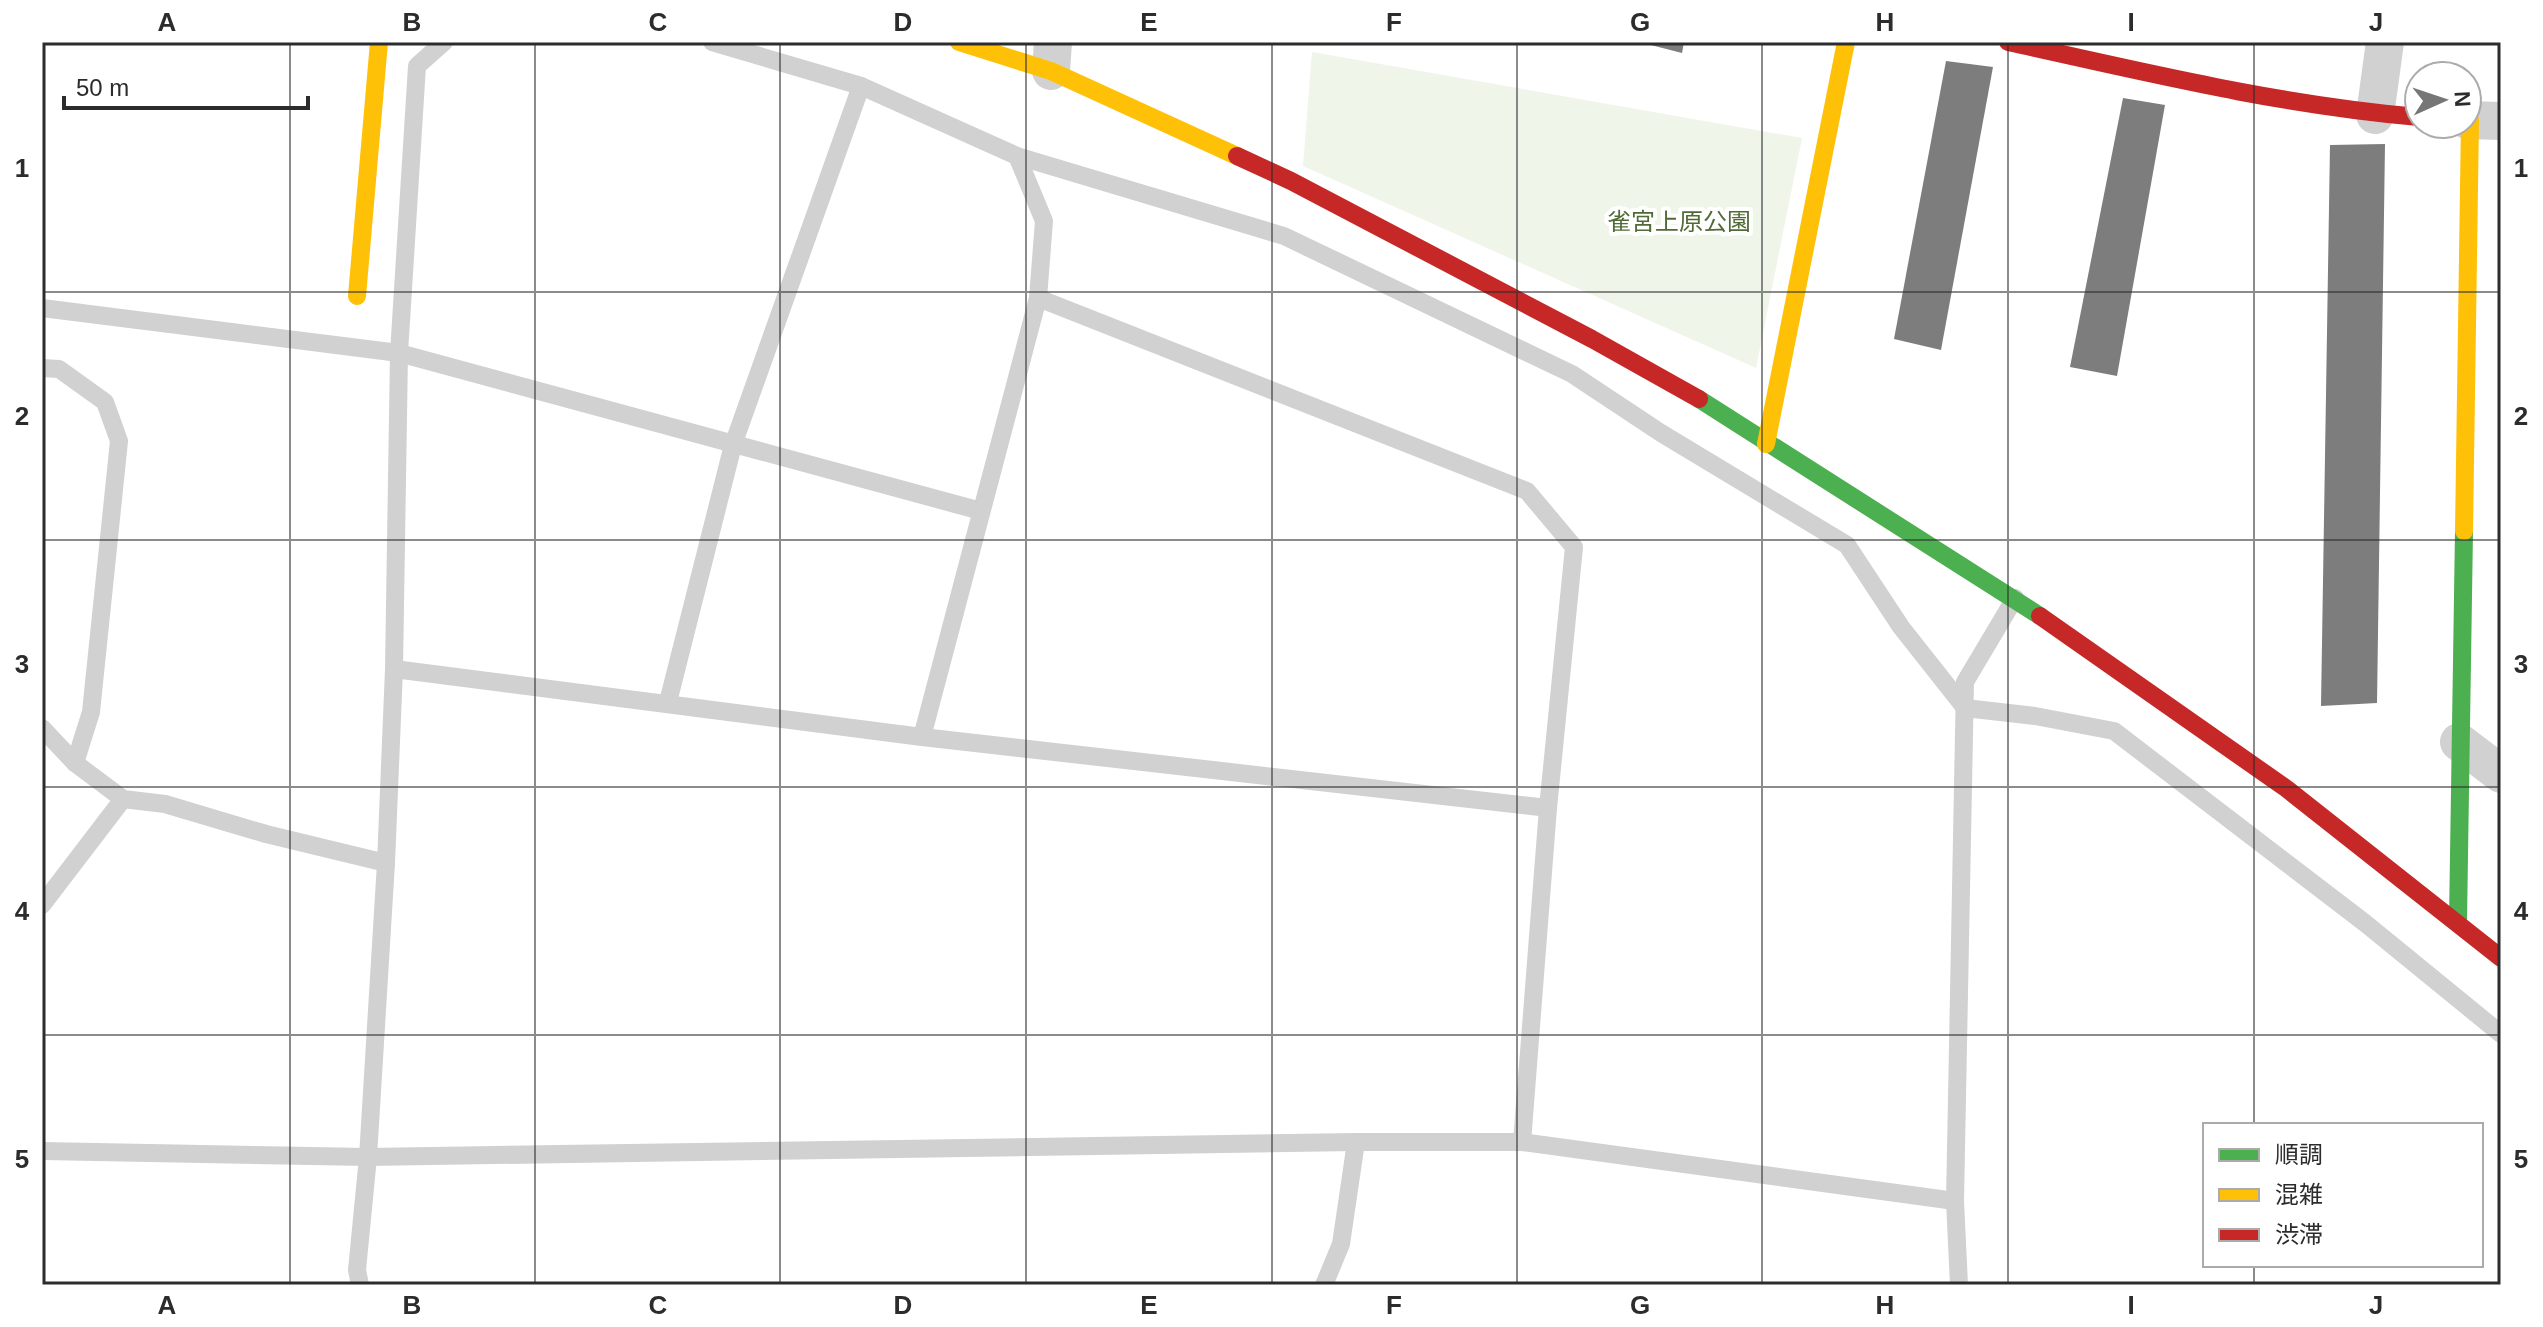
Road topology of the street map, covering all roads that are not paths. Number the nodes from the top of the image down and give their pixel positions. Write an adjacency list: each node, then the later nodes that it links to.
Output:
1 (379, 42): 14 (street)
2 (444, 42): 17 (lane)
3 (712, 42): 9 (lane)
4 (959, 42): 8 (street)
5 (1846, 42): 19 (street)
6 (2008, 42): 10 (street)
7 (2385, 42): 10 (street)
8 (1052, 56): 19 (street)
9 (861, 86): 13 (lane); 20 (lane)
10 (2375, 115): 11 (street)
11 (2403, 116)
12 (2478, 140): 28 (street)
13 (1017, 156): 15 (lane); 25 (lane)
14 (357, 296)
15 (1038, 298): 21 (lane); 32 (lane)
16 (42, 308): 17 (lane)
17 (399, 353): 20 (lane); 23 (lane)
18 (42, 368): 29 (lane)
19 (1766, 444): 22 (street)
20 (733, 445): 21 (lane); 24 (lane)
21 (981, 511): 27 (lane)
22 (2015, 598): 25 (lane); 35 (street)
23 (394, 669): 24 (lane); 33 (lane)
24 (668, 702): 27 (lane)
25 (1965, 708): 37 (lane); 42 (lane)
26 (42, 728): 29 (lane)
27 (922, 737): 32 (lane)
28 (2459, 742): 30 (street); 35 (street)
29 (75, 763): 31 (lane)
30 (2501, 774)
31 (123, 799): 33 (lane); 34 (lane)
32 (1548, 808): 39 (lane)
33 (386, 863): 41 (lane)
34 (42, 905)
35 (2458, 921): 36 (street)
36 (2501, 958)
37 (2501, 1034)
38 (1356, 1142): 39 (lane); 41 (lane); 44 (lane)
39 (1522, 1142): 42 (lane)
40 (42, 1151): 41 (lane)
41 (368, 1157): 43 (lane)
42 (1955, 1201): 45 (lane)
43 (360, 1285)
44 (1324, 1285)
45 (1959, 1285)

